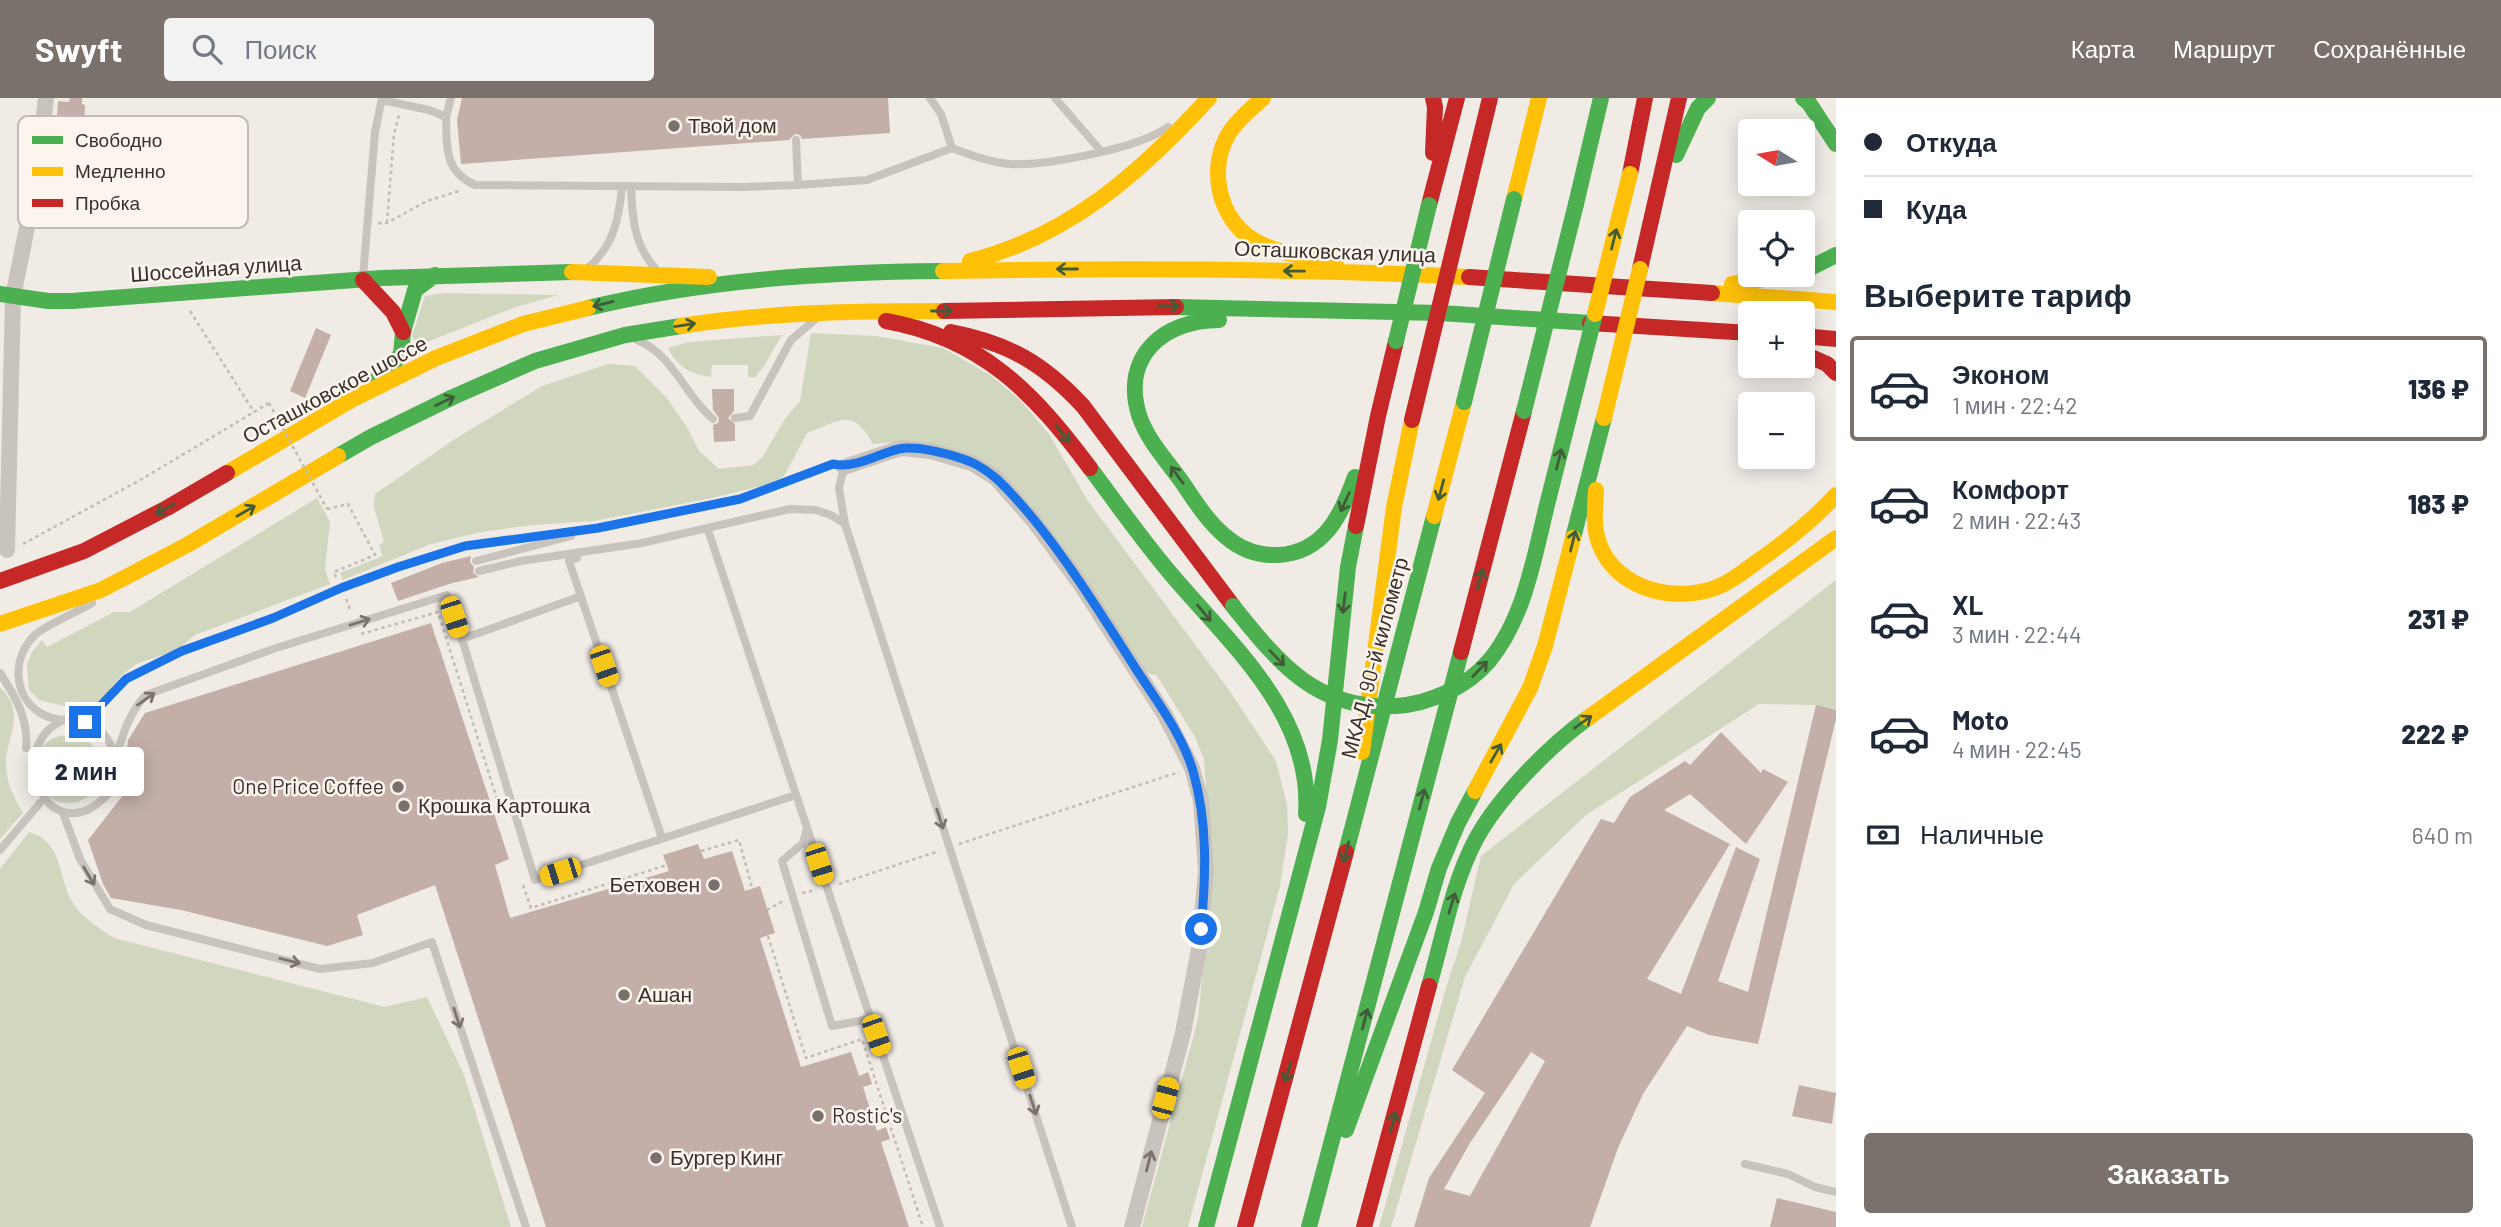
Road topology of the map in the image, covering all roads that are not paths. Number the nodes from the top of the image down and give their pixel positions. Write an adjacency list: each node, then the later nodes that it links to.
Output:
1 (46, 98): 18 (street)
2 (451, 98): 19 (lane)
3 (930, 98): 22 (lane)
4 (1055, 98): 23 (lane)
5 (1203, 98): 23 (lane)
6 (1209, 98): 31 (main road)
7 (1263, 98): 34 (main road)
8 (1433, 98): 24 (main road)
9 (1457, 98): 24 (main road)
10 (1490, 98): 89 (main road, bridge)
11 (1538, 98): 89 (main road, МКАД, 90-й километр, one-way to 89, bridge)
12 (1601, 98): 103 (main road, one-way to 12, bridge)
13 (1645, 98): 45 (main road, one-way to 13, bridge)
14 (1679, 98): 25 (main road)
15 (1708, 98): 25 (main road)
16 (1803, 98): 21 (main road)
17 (382, 99): 19 (lane); 37 (lane)
18 (44, 116)
19 (446, 117): 27 (lane)
20 (796, 140): 26 (lane)
21 (1836, 144)
22 (952, 148): 23 (lane); 26 (lane)
23 (1101, 151)
24 (1434, 173): 56 (main road, bridge)
25 (1664, 181): 58 (main road, bridge)
26 (798, 185): 27 (lane)
27 (626, 186): 32 (lane); 33 (lane)
28 (24, 228): 41 (street)
29 (1836, 255): 30 (main road)
30 (1815, 266)
31 (908, 271): 34 (main road, Осташковская улица, one-way to 31); 35 (main road, Осташковская улица)
32 (583, 272): 33 (main road, Шоссейная улица); 36 (main road, Шоссейная улица)
33 (659, 273): 38 (main road, Шоссейная улица)
34 (1387, 273): 40 (main road, Осташковская улица)
35 (832, 274): 38 (main road, Осташковское шоссе)
36 (435, 275): 37 (main road, Шоссейная улица); 46 (main road)
37 (363, 280): 41 (main road, Шоссейная улица); 46 (main road)
38 (743, 281): 55 (main road, Осташковское шоссе, one-way to 55)
39 (1738, 284): 40 (main road)
40 (1676, 290): 42 (main road, Осташковская улица)
41 (7, 296): 68 (street)
42 (1836, 302)
43 (1369, 310): 44 (main road, one-way to 43); 47 (main road); 56 (main road, one-way to 43)
44 (824, 312): 45 (main road); 48 (main road, one-way to 44); 57 (lane)
45 (911, 325): 93 (main road, one-way to 93)
46 (403, 332): 55 (main road)
47 (1738, 334)
48 (625, 335): 59 (lane); 67 (main road, one-way to 48)
49 (1815, 337): 51 (main road)
50 (1815, 339): 52 (lane)
51 (1836, 339)
52 (1836, 349)
53 (1815, 359): 54 (main road)
54 (1836, 373)
55 (351, 400): 72 (main road, Осташковское шоссе, one-way to 72)
56 (1378, 416): 93 (main road, one-way to 93)
57 (734, 418)
58 (1604, 418): 61 (main road); 103 (main road, one-way to 58)
59 (713, 419)
60 (844, 467): 62 (lane); 63 (lane); 100 (street, one-way to 60)
61 (1836, 495)
62 (845, 524): 65 (lane); 99 (lane, one-way to 99)
63 (598, 528): 70 (lane); 79 (lane)
64 (1836, 529): 73 (lane)
65 (708, 530): 69 (lane); 86 (lane)
66 (1836, 538): 73 (main road)
67 (187, 545): 75 (main road); 78 (lane)
68 (7, 550)
69 (605, 550): 71 (lane); 74 (lane)
70 (476, 561)
71 (478, 571)
72 (0, 581)
73 (1766, 589): 104 (main road, one-way to 73)
74 (581, 596): 76 (lane); 91 (lane)
75 (0, 624)
76 (462, 639): 81 (lane, one-way to 76); 91 (lane)
77 (0, 673): 80 (lane)
78 (66, 719): 79 (lane); 80 (lane)
79 (85, 722): 81 (lane)
80 (26, 750): 82 (lane)
81 (116, 757): 85 (lane)
82 (25, 760)
83 (130, 768): 85 (lane)
84 (29, 790): 87 (lane)
85 (109, 793): 88 (lane)
86 (796, 795): 90 (lane); 91 (lane)
87 (40, 803): 88 (lane); 92 (lane)
88 (63, 813): 97 (lane, one-way to 97)
89 (1353, 826): 102 (main road, МКАД, 90-й километр, one-way to 102)
90 (807, 828): 94 (lane); 94 (lane)
91 (662, 838)
92 (0, 850)
93 (1297, 881): 101 (main road)
94 (870, 1018): 98 (lane)
95 (1745, 1164): 96 (lane)
96 (1836, 1192)
97 (526, 1227)
98 (940, 1227)
99 (1072, 1227)
100 (1132, 1227)
101 (1206, 1227)
102 (1245, 1227)
103 (1310, 1227)
104 (1364, 1227)

